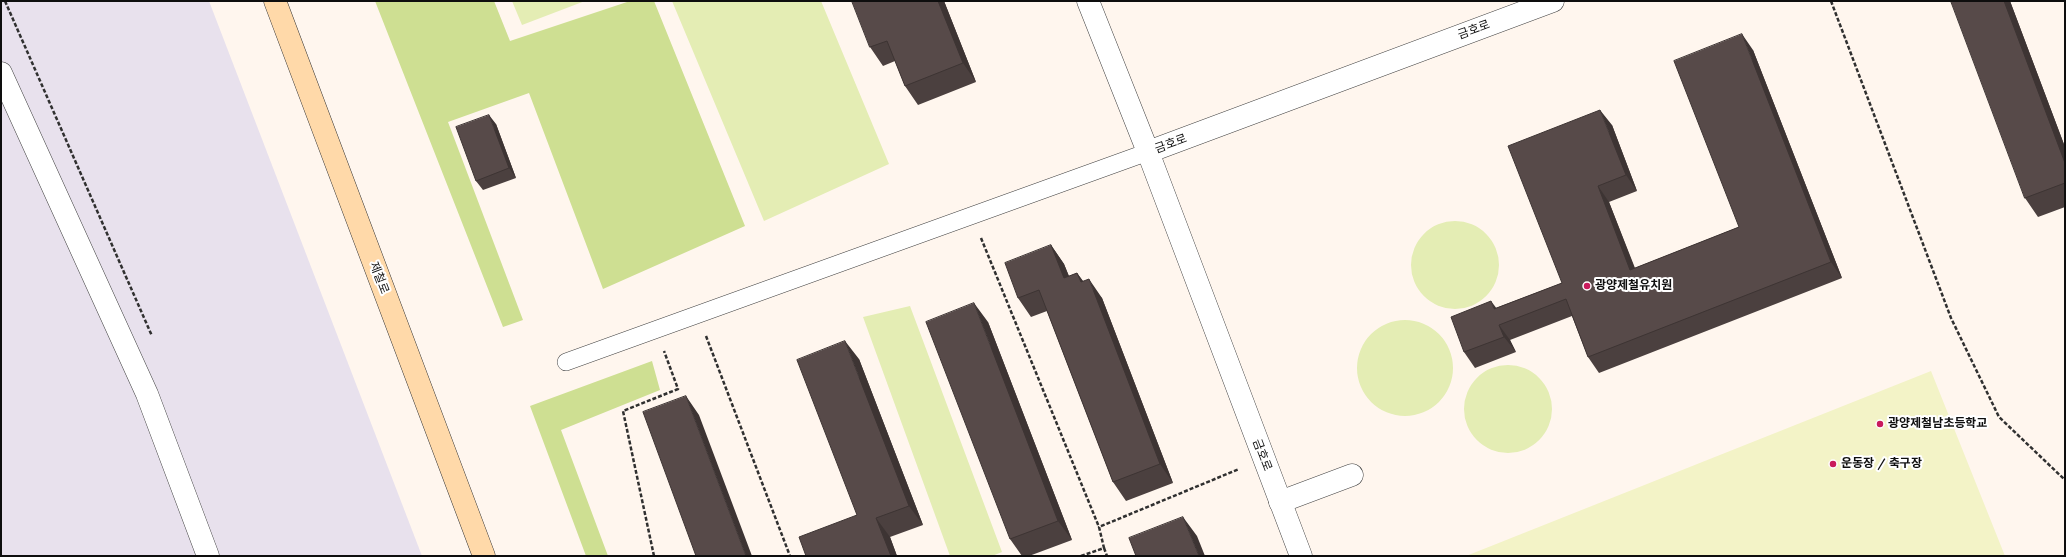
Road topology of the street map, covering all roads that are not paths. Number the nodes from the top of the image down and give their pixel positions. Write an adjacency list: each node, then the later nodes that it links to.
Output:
1 (275, 1): 10 (main road, 제철로)
2 (1088, 1): 5 (street)
3 (1553, 1): 5 (street, 금호로)
4 (1, 73): 9 (street)
5 (1148, 152): 6 (lane); 8 (street, 금호로)
6 (566, 362)
7 (1352, 475): 8 (street)
8 (1280, 502): 11 (street, 금호로)
9 (208, 556)
10 (484, 556)
11 (1301, 556)

